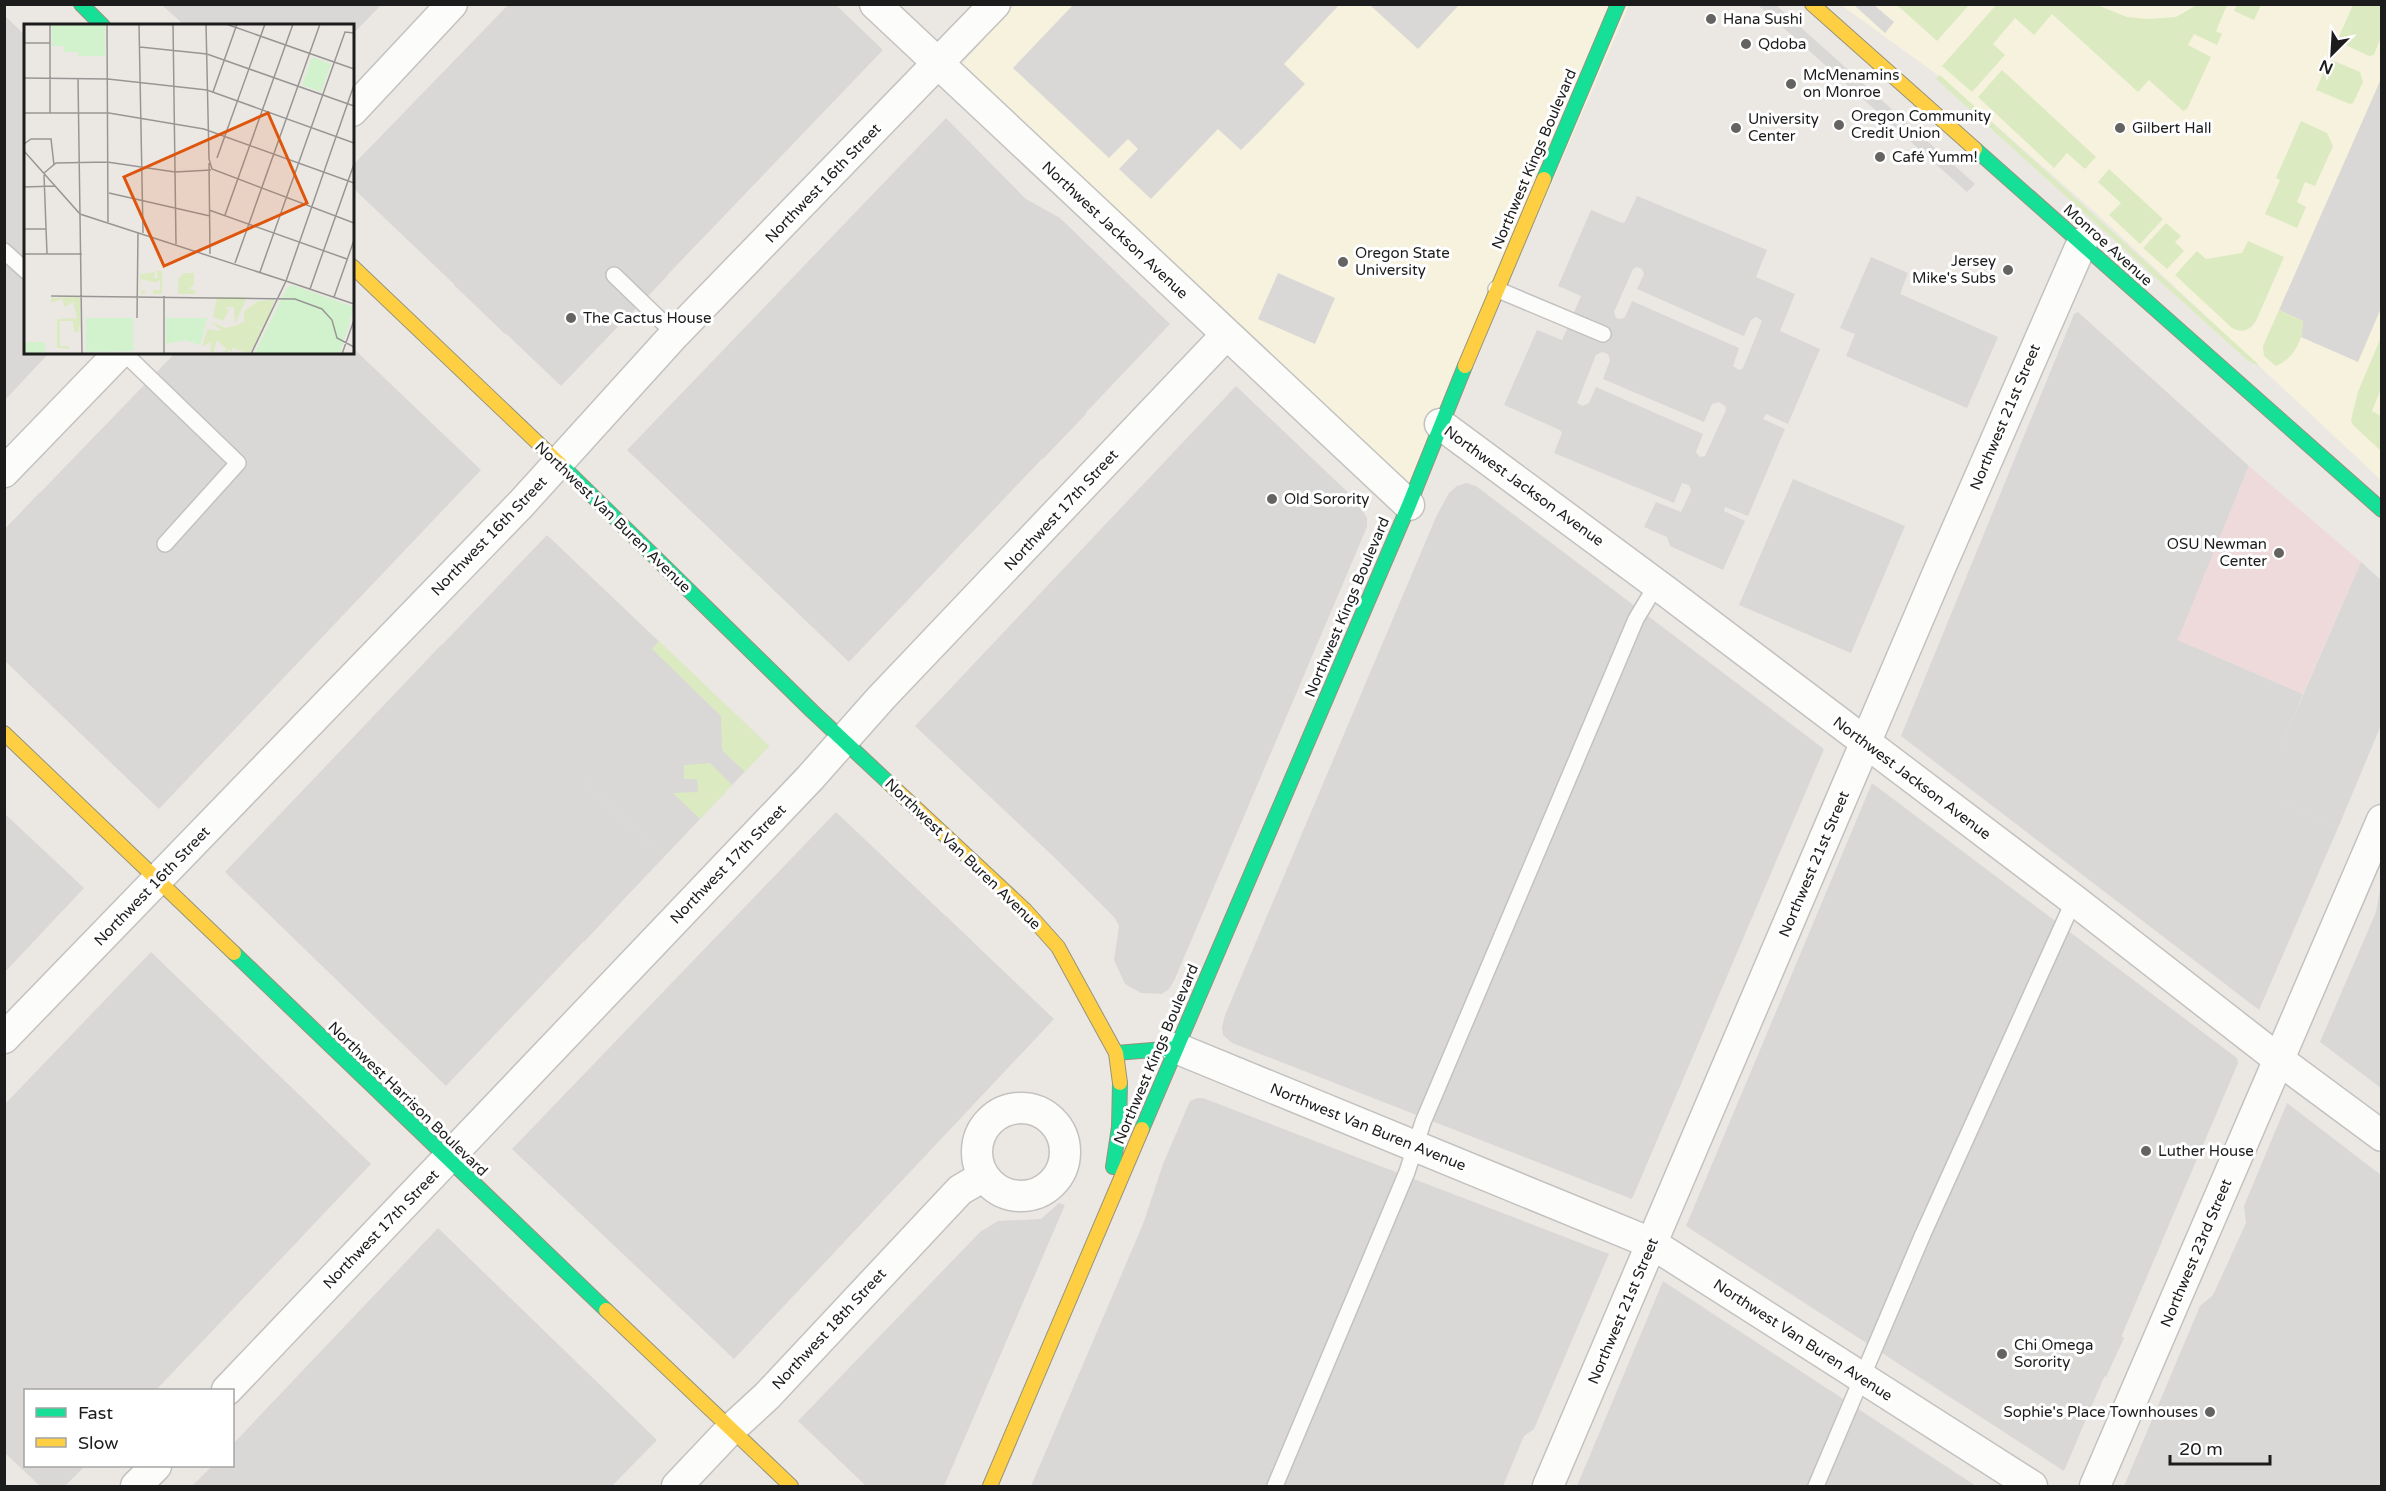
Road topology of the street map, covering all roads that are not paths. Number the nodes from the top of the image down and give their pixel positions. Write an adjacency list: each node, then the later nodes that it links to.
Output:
1 (81, 4): 7 (main road)
2 (452, 4): 9 (street)
3 (875, 4): 8 (street, Northwest Jackson Avenue)
4 (995, 4): 8 (street, Northwest 16th Street)
5 (1618, 4): 15 (main road, Northwest Kings Boulevard)
6 (1812, 4): 10 (main road, Monroe Avenue)
7 (101, 24)
8 (937, 65): 16 (street, Northwest 16th Street); 17 (street, Northwest Jackson Avenue)
9 (354, 109)
10 (2082, 243): 25 (main road, Monroe Avenue); 30 (street, Northwest 21st Street)
11 (4, 251): 13 (lane)
12 (354, 268): 22 (main road, Northwest Van Buren Avenue)
13 (24, 269)
14 (614, 275): 16 (lane)
15 (1496, 289): 18 (lane); 21 (main road, Northwest Kings Boulevard)
16 (675, 334): 22 (street, Northwest 16th Street)
17 (1226, 334): 24 (street, Northwest Jackson Avenue); 29 (street, Northwest 17th Street)
18 (1603, 334)
19 (117, 354): 23 (street)
20 (119, 354): 26 (lane)
21 (1440, 424): 24 (main road, Northwest Kings Boulevard); 27 (street, Northwest Jackson Avenue)
22 (559, 463): 29 (main road, Northwest Van Buren Avenue); 32 (street, Northwest 16th Street)
23 (4, 472)
24 (1409, 504): 35 (main road, Northwest Kings Boulevard)
25 (2382, 510)
26 (165, 544)
27 (1657, 584): 30 (street, Northwest Jackson Avenue); 39 (lane)
28 (4, 732): 32 (main road, Northwest Harrison Boulevard)
29 (843, 741): 36 (main road, Northwest Van Buren Avenue); 40 (street, Northwest 17th Street)
30 (1866, 742): 33 (street, Northwest Jackson Avenue); 43 (street, Northwest 21st Street)
31 (2382, 820): 37 (street, Northwest 23rd Street)
32 (158, 879): 34 (street, Northwest 16th Street); 40 (main road, Northwest Harrison Boulevard)
33 (2074, 900): 37 (street, Northwest Jackson Avenue); 44 (lane)
34 (4, 1038)
35 (1176, 1048): 36 (main road, Northwest Van Buren Avenue); 39 (street, Northwest Van Buren Avenue); 42 (main road, Northwest Kings Boulevard)
36 (1116, 1053): 42 (main road, Northwest Kings Boulevard)
37 (2278, 1059): 38 (street, Northwest Jackson Avenue); 56 (street, Northwest 23rd Street)
38 (2382, 1136)
39 (1415, 1146): 43 (street, Northwest Van Buren Avenue); 52 (lane)
40 (447, 1160): 45 (street, Northwest 17th Street); 46 (main road, Northwest Harrison Boulevard)
41 (984, 1176): 46 (street, Northwest 18th Street)
42 (1103, 1222): 51 (main road, Northwest Kings Boulevard)
43 (1652, 1243): 44 (street, Northwest Van Buren Avenue); 53 (street, Northwest 21st Street)
44 (1861, 1378): 54 (lane); 55 (street, Northwest Van Buren Avenue)
45 (228, 1389)
46 (730, 1430): 49 (street, Northwest 18th Street); 50 (main road, Northwest Harrison Boulevard)
47 (155, 1467): 48 (street)
48 (136, 1486)
49 (677, 1486)
50 (791, 1486)
51 (990, 1486)
52 (1275, 1486)
53 (1548, 1486)
54 (1816, 1486)
55 (2032, 1486)
56 (2095, 1486)

